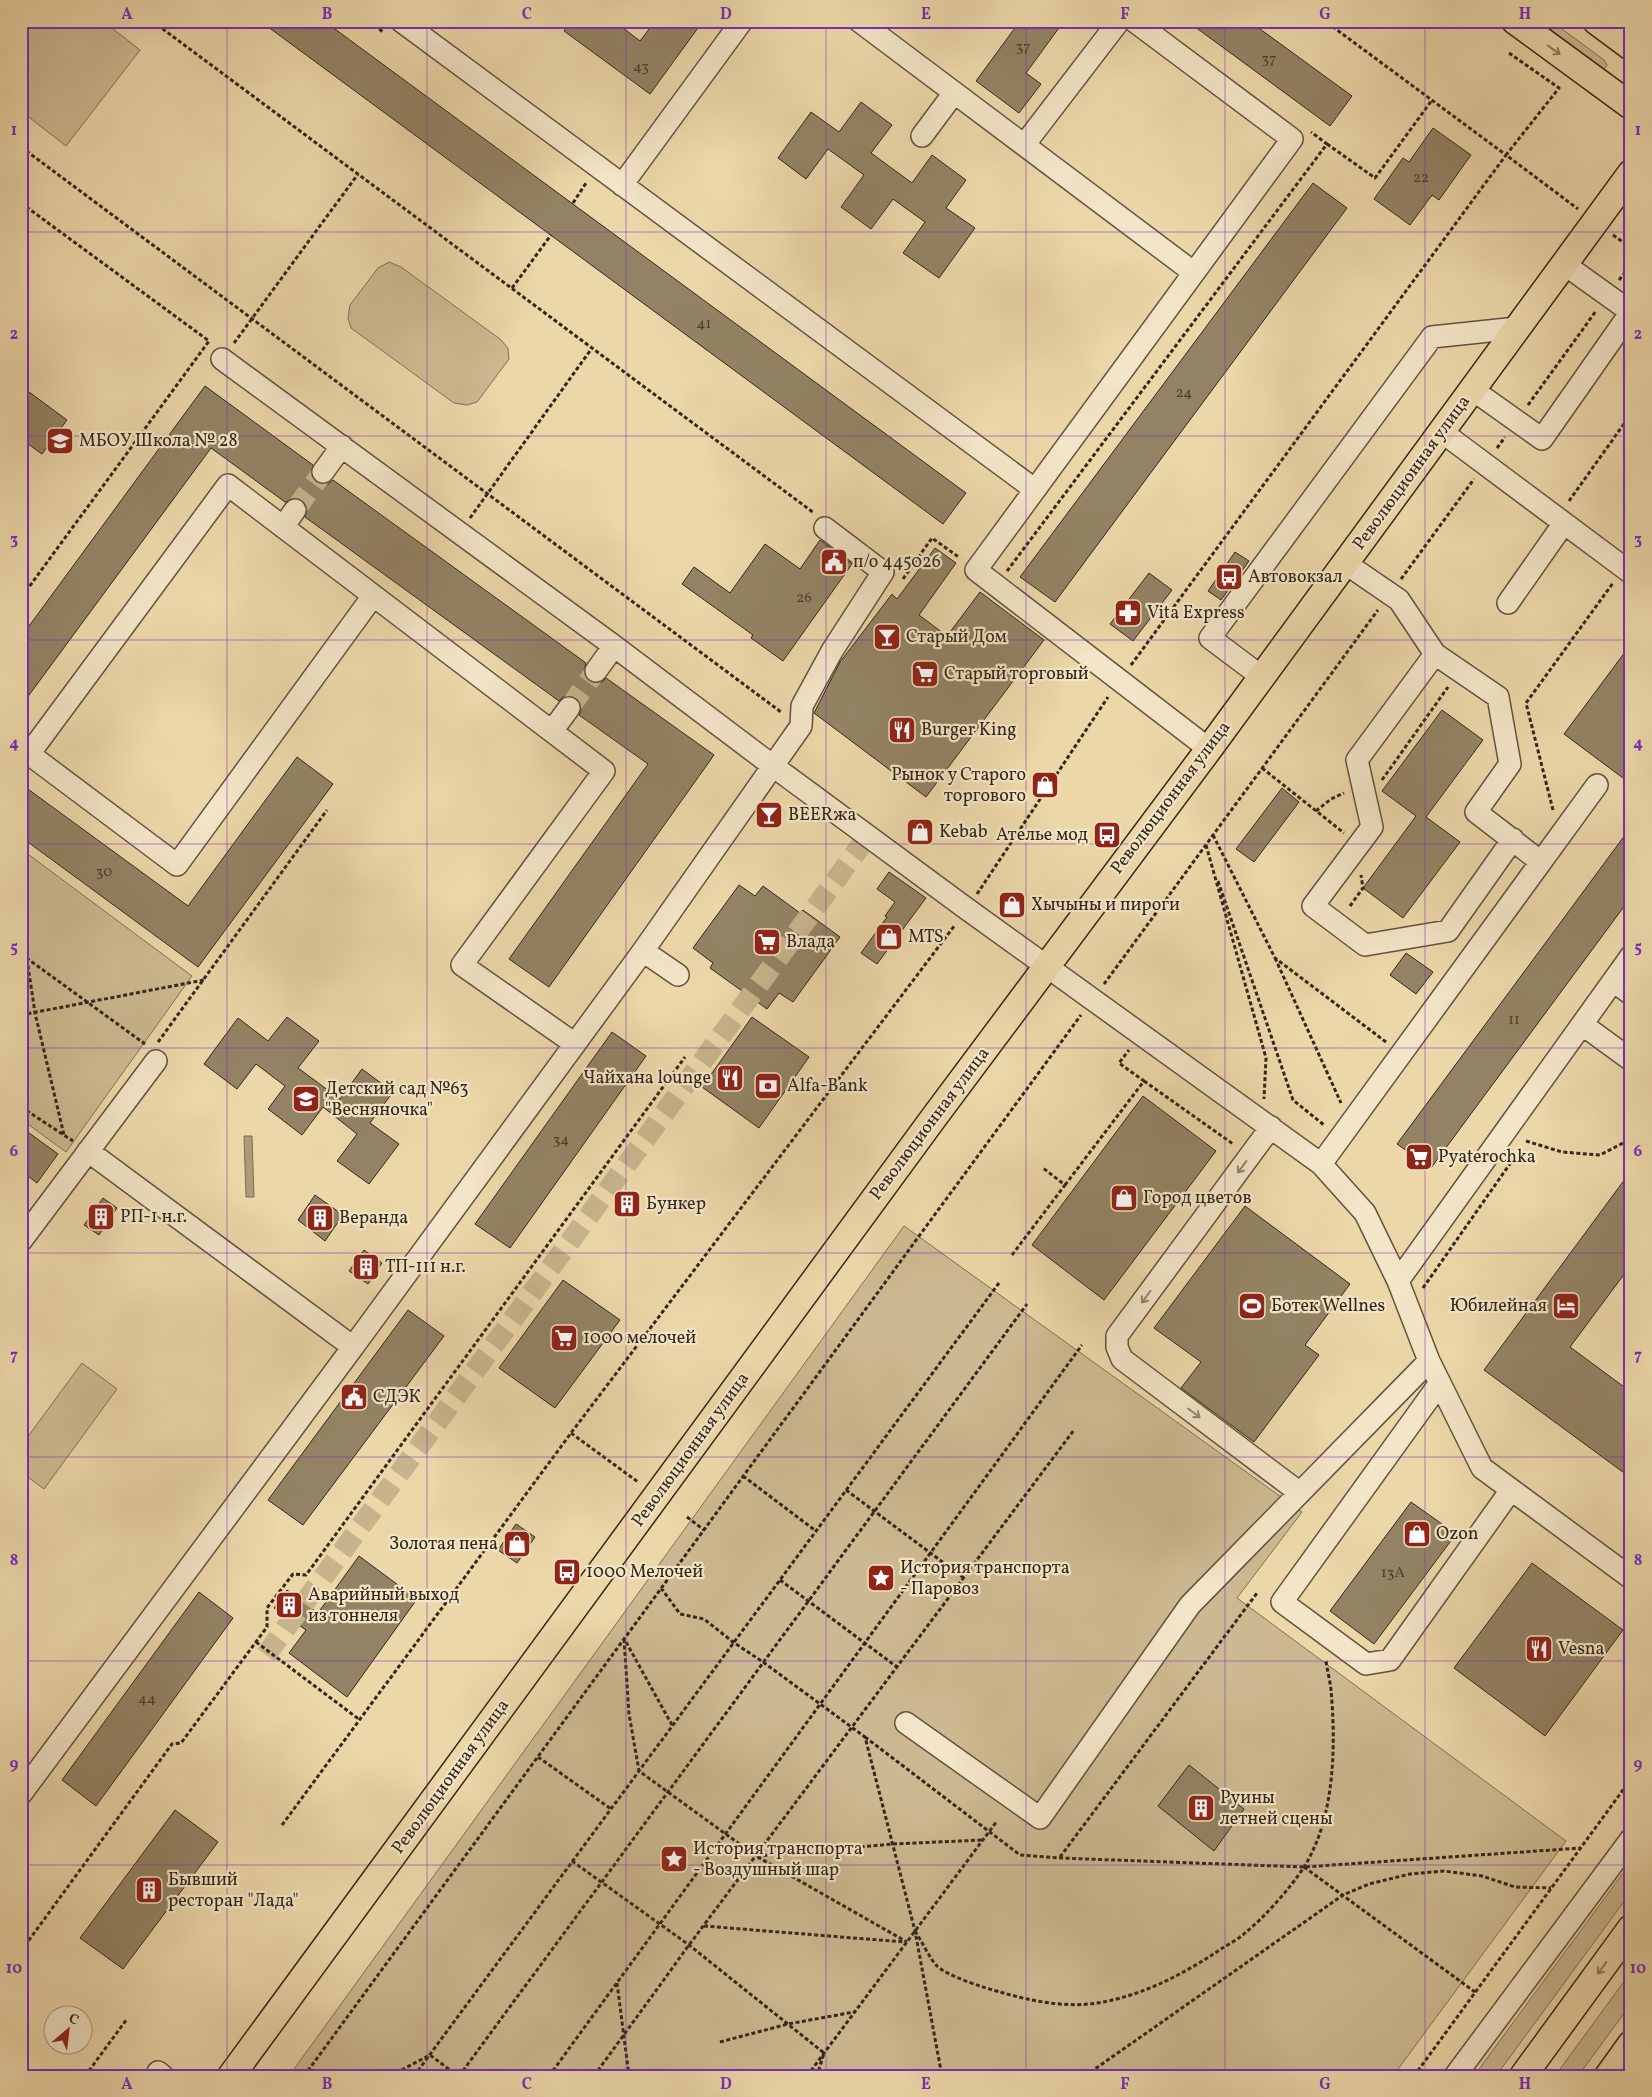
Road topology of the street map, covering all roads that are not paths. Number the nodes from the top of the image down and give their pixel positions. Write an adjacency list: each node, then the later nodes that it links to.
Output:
1 (401, 21): 14 (street)
2 (742, 21): 14 (street)
3 (859, 21): 9 (street)
4 (1119, 21): 12 (street)
5 (1134, 21): 16 (street)
6 (1515, 21): 10 (main road, one-way to 10)
7 (1596, 21): 8 (main road)
8 (1631, 47)
9 (954, 93): 11 (street); 12 (street)
10 (1631, 106)
11 (922, 136)
12 (1024, 145): 16 (street)
13 (1631, 173): 15 (main road, Революционная улица)
14 (622, 184): 23 (street)
15 (1564, 264): 17 (main road, Революционная улица); 19 (street)
16 (1193, 272): 23 (street)
17 (1517, 328): 19 (main road, Революционная улица); 35 (street)
18 (222, 359): 21 (street)
19 (1473, 390): 20 (main road, Революционная улица)
20 (1442, 432): 25 (street); 28 (main road, Революционная улица)
21 (342, 446): 22 (street); 32 (street)
22 (323, 472)
23 (1034, 489): 38 (street)
24 (295, 510): 27 (street)
25 (1560, 520): 29 (street); 31 (street)
26 (821, 521): 39 (street)
27 (283, 527): 30 (street); 30 (street)
28 (1345, 563): 33 (street); 35 (main road, Революционная улица)
29 (1628, 570)
30 (373, 596): 37 (street)
31 (1508, 603)
32 (614, 646): 34 (street); 39 (street)
33 (1435, 654): 41 (street); 41 (street)
34 (596, 671)
35 (1262, 676): 38 (main road, Революционная улица)
36 (569, 708): 37 (street)
37 (552, 731): 50 (street)
38 (1209, 749): 45 (main road, Революционная улица)
39 (773, 766): 43 (street); 45 (street)
40 (1597, 785): 42 (street)
41 (1513, 839): 42 (street)
42 (1541, 862): 55 (street)
43 (643, 951): 46 (street); 50 (street)
44 (1631, 956): 47 (street)
45 (1046, 966): 53 (street); 69 (main road, Революционная улица)
46 (678, 975)
47 (1613, 981): 48 (street); 49 (street)
48 (1631, 994)
49 (1583, 1025): 51 (street); 57 (street)
50 (575, 1044): 58 (street)
51 (1631, 1060)
52 (156, 1061): 54 (street)
53 (1267, 1125): 55 (street); 62 (street, one-way to 62)
54 (88, 1151): 56 (street); 58 (street)
55 (1321, 1164): 57 (street)
56 (21, 1241)
57 (1398, 1281): 59 (street)
58 (353, 1347): 65 (street)
59 (1430, 1361): 60 (street); 62 (street)
60 (1440, 1383): 61 (street); 61 (street)
61 (1512, 1490): 63 (street)
62 (1300, 1493): 64 (street)
63 (1631, 1578)
64 (906, 1723)
65 (21, 1794)
66 (1631, 1839): 70 (street)
67 (1631, 1928): 71 (main road, one-way to 71)
68 (1631, 2044): 72 (main road)
69 (231, 2076)
70 (1455, 2076)
71 (1523, 2076)
72 (1608, 2076)

